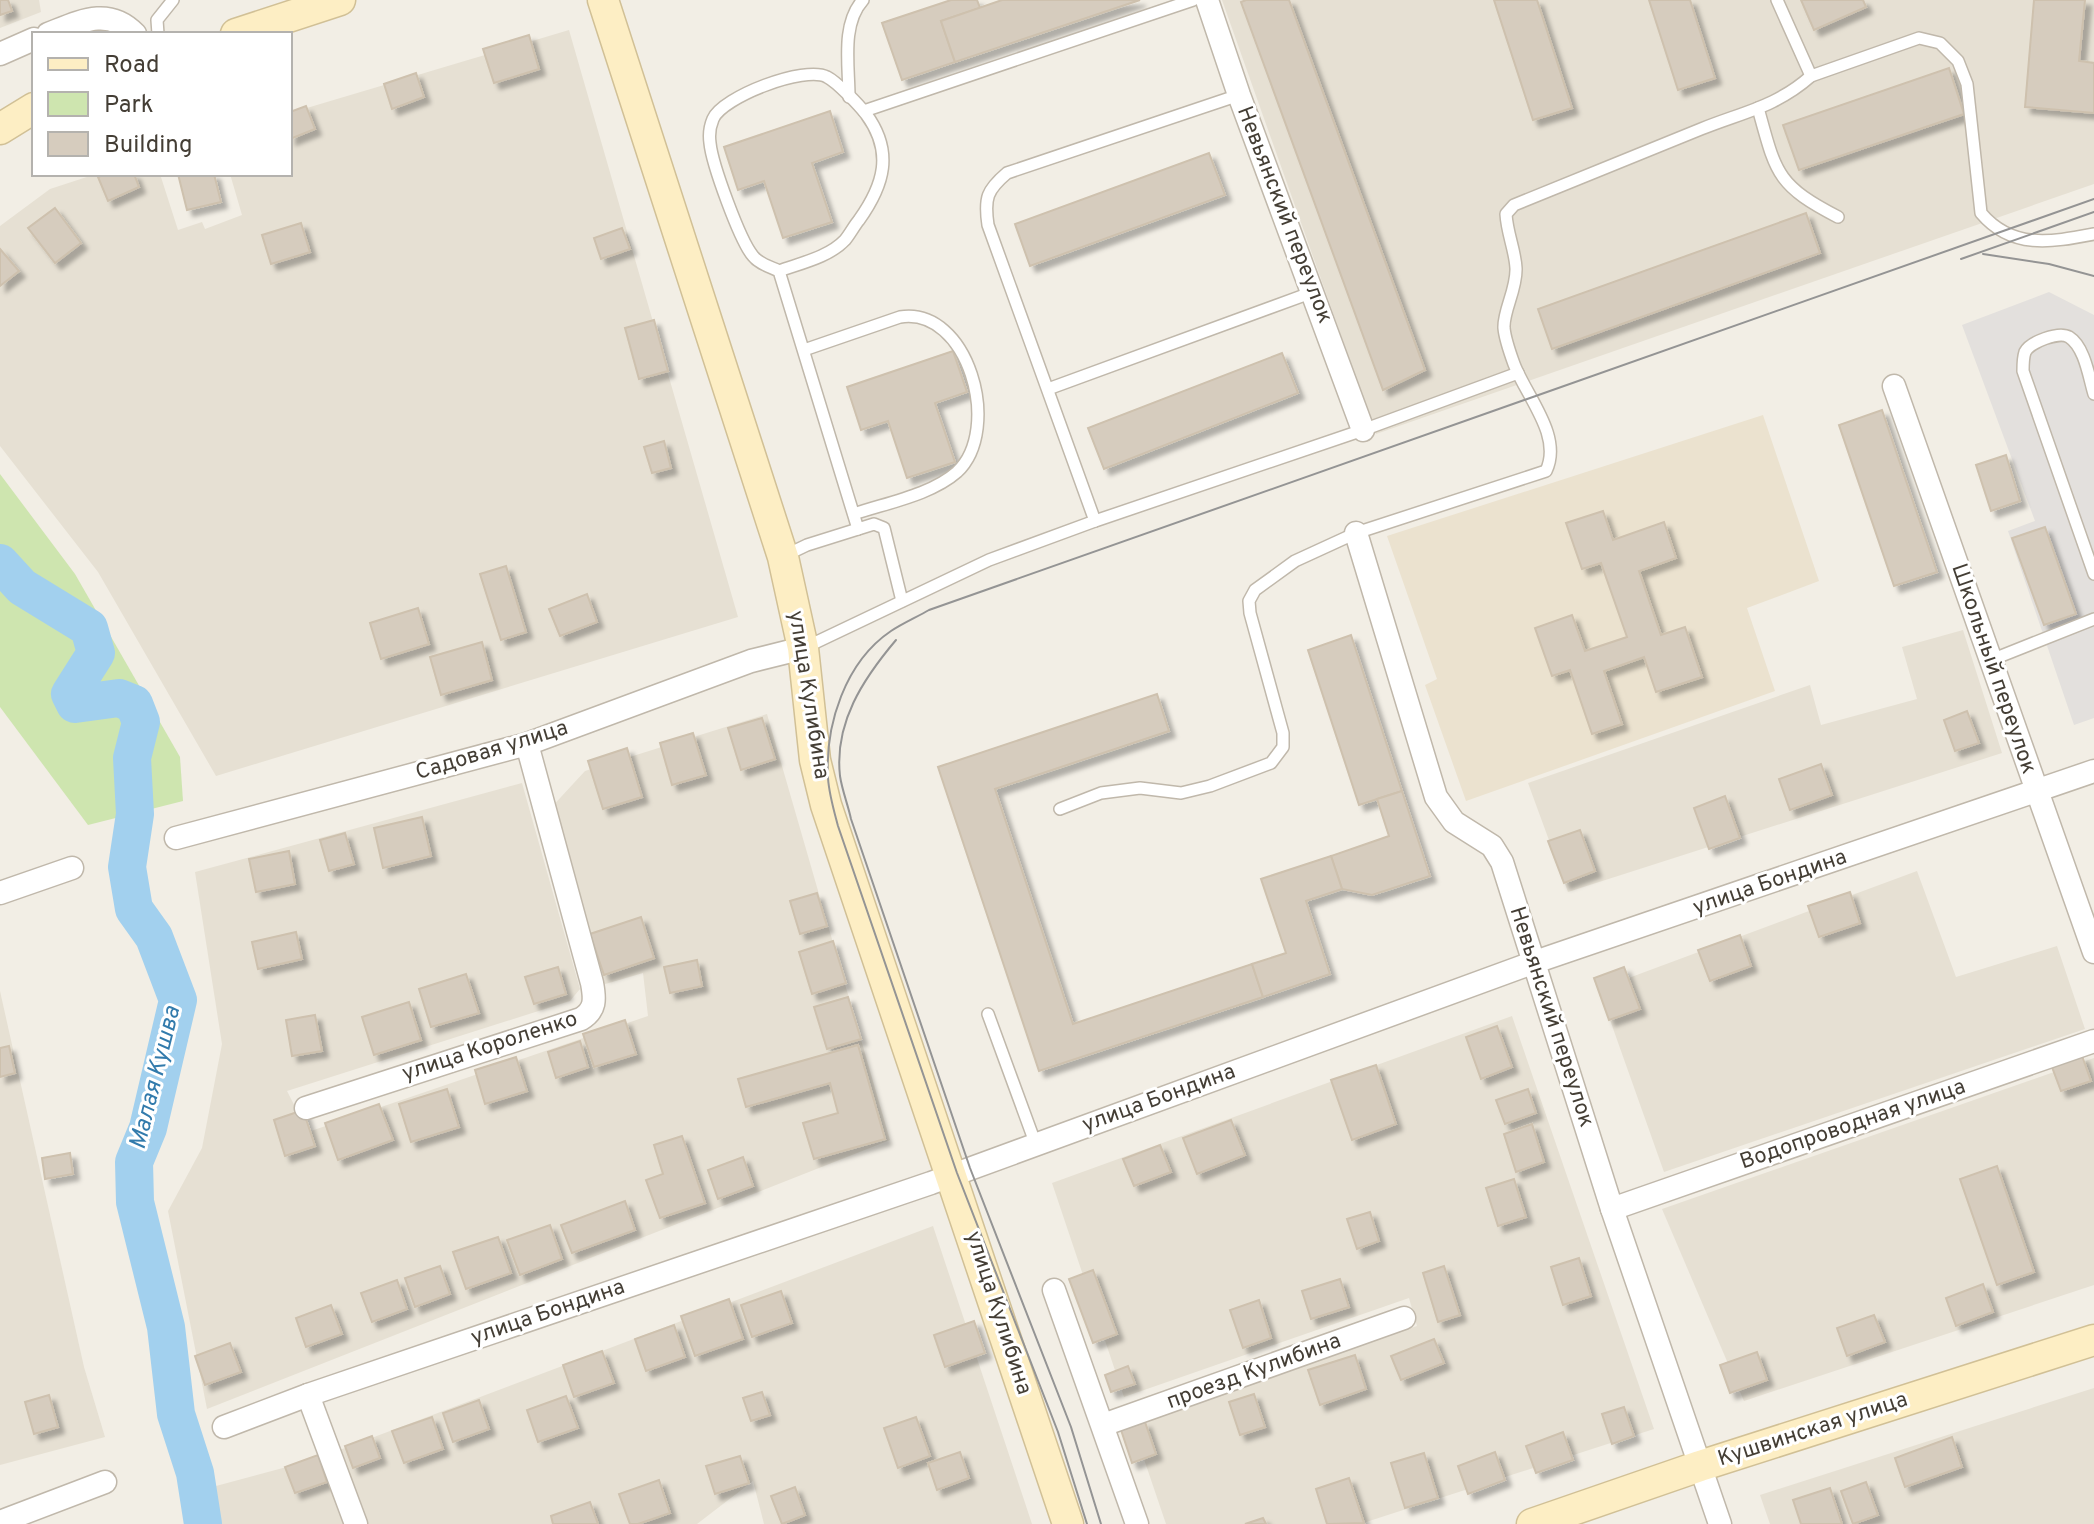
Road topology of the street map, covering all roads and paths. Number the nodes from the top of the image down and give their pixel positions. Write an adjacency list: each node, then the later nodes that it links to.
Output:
1 (173, 0): 10 (lane)
2 (340, 0): 11 (main road)
3 (603, 0): 35 (main road, улица Кулибина)
4 (863, 0): 16 (lane)
5 (1193, 0): 19 (lane)
6 (1207, 0): 15 (street, Невьянский переулок)
7 (1777, 0): 14 (lane)
8 (54, 32): 9 (street)
9 (133, 32)
10 (158, 32)
11 (242, 32)
12 (32, 40): 13 (street)
13 (0, 54)
14 (1811, 76): 17 (lane); 22 (lane)
15 (1239, 95): 24 (street, Невьянский переулок); 28 (lane)
16 (849, 97): 19 (lane); 23 (lane)
17 (1758, 108): 21 (lane); 26 (lane)
18 (32, 109): 20 (main road)
19 (864, 111): 23 (lane)
20 (0, 129)
21 (1838, 217)
22 (2094, 234)
23 (779, 271): 25 (lane)
24 (1313, 292): 28 (lane); 30 (street, Невьянский переулок)
25 (804, 350): 31 (lane); 31 (lane)
26 (1518, 373): 30 (lane); 34 (lane)
27 (1894, 386): 40 (street, Школьный переулок)
28 (1048, 389): 32 (lane)
29 (2094, 394): 36 (lane)
30 (1363, 430): 32 (lane)
31 (854, 514): 33 (lane)
32 (1095, 521): 37 (lane)
33 (858, 529): 35 (lane); 37 (lane)
34 (1356, 533): 44 (lane); 49 (street, Невьянский переулок)
35 (783, 557): 39 (main road, улица Кулибина)
36 (2094, 574)
37 (902, 601): 39 (lane)
38 (2094, 619): 40 (lane)
39 (803, 648): 41 (street, Садовая улица); 54 (main road, улица Кулибина)
40 (1991, 660): 43 (street, Школьный переулок)
41 (527, 744): 45 (street, Садовая улица); 52 (street, улица Короленко)
42 (2094, 771): 43 (street, улица Бондина)
43 (2036, 793): 48 (street, Школьный переулок); 49 (street, улица Бондина)
44 (1060, 809)
45 (176, 838)
46 (72, 868): 47 (street)
47 (0, 893)
48 (2094, 952)
49 (1535, 962): 53 (street, улица Бондина); 55 (street, Невьянский переулок)
50 (988, 1014): 53 (lane)
51 (2094, 1041): 55 (street, Водопроводная улица)
52 (306, 1108)
53 (1036, 1145): 54 (street, улица Бондина)
54 (952, 1175): 59 (street, улица Бондина); 66 (main road, улица Кулибина)
55 (1612, 1209): 62 (street, Невьянский переулок)
56 (1054, 1290): 60 (street)
57 (1404, 1318): 60 (street, проезд Кулибина)
58 (2094, 1340): 62 (main road, Кушвинская улица)
59 (308, 1395): 61 (street, улица Бондина); 65 (street)
60 (1103, 1425): 67 (street)
61 (224, 1427)
62 (1700, 1466): 68 (main road, Кушвинская улица); 69 (street, Невьянский переулок)
63 (105, 1482): 64 (street)
64 (0, 1522)
65 (356, 1524)
66 (1068, 1524)
67 (1137, 1524)
68 (1532, 1524)
69 (1720, 1524)

